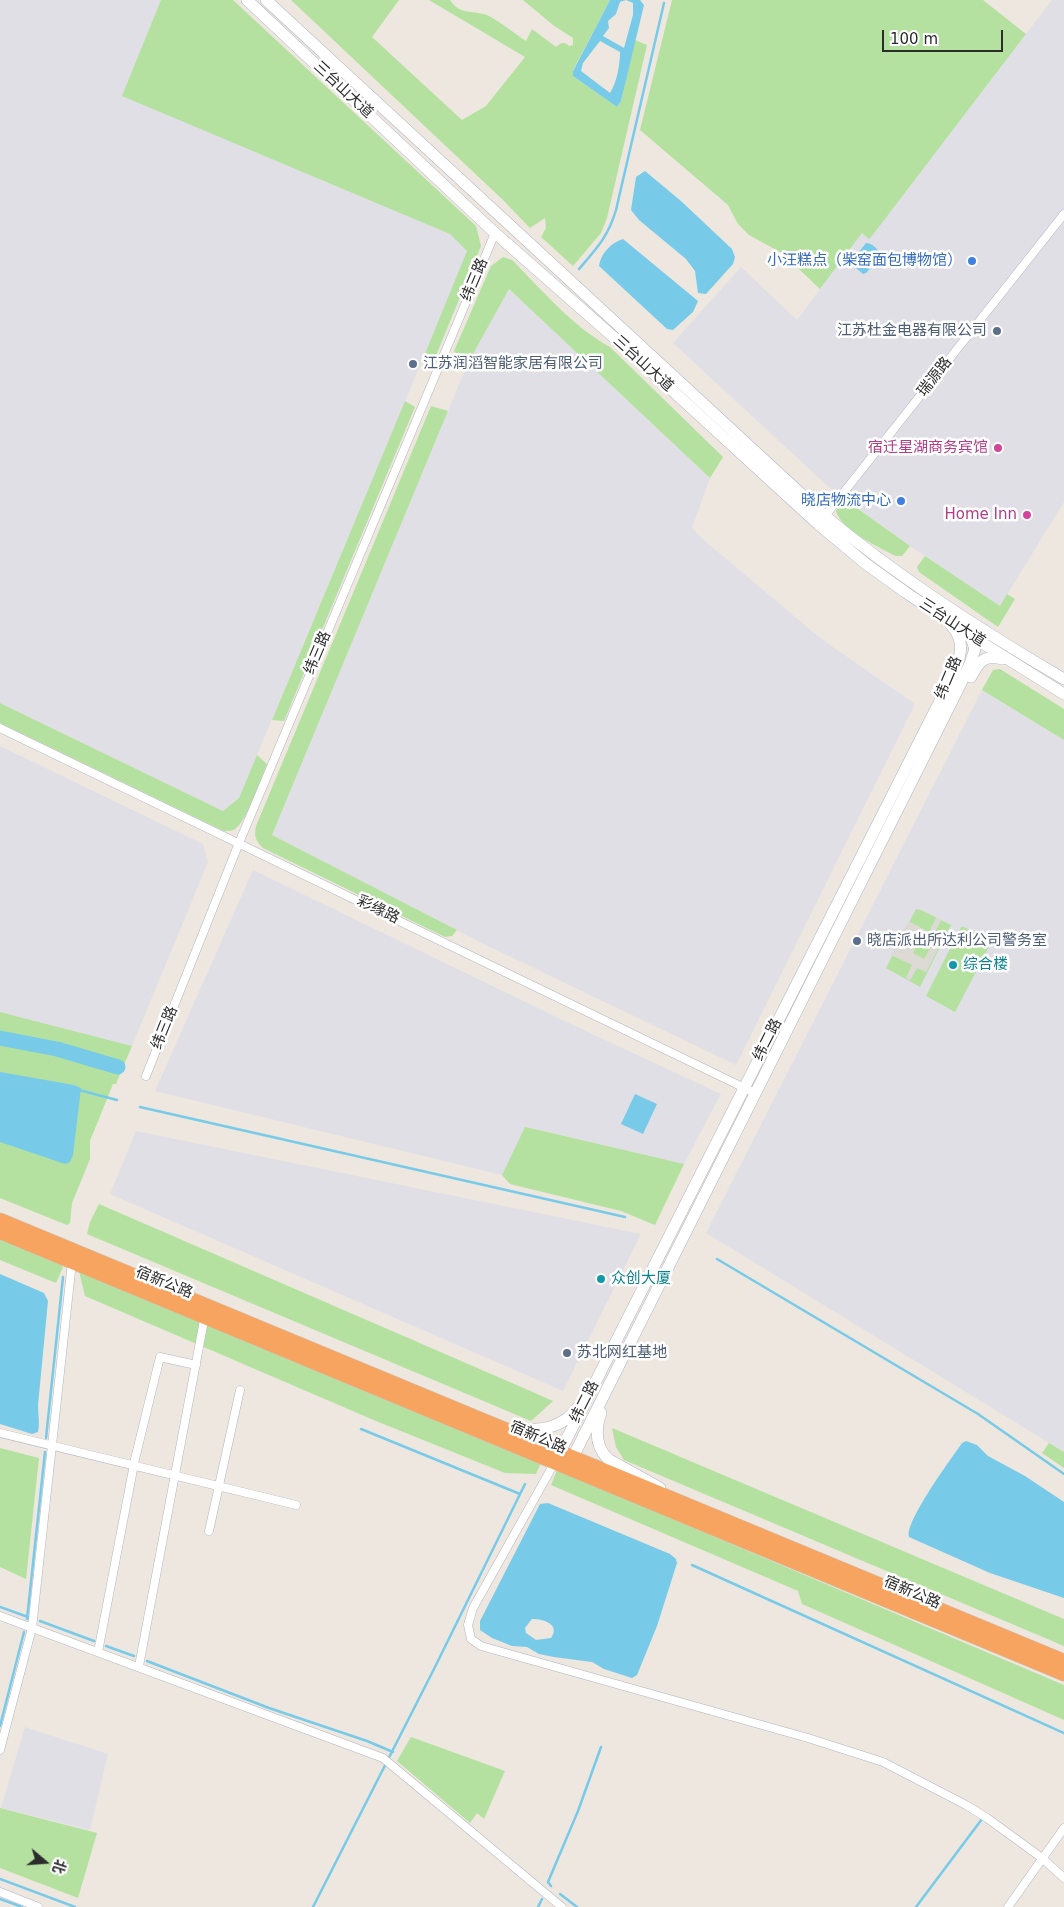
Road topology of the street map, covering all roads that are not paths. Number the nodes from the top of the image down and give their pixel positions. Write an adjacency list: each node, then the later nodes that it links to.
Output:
1 (266, 0): 5 (street, 三台山大道)
2 (254, 3): 4 (street, 三台山大道)
3 (1064, 214): 5 (street, 瑞源路)
4 (495, 233): 7 (street, 三台山大道); 14 (street, 纬三路)
5 (825, 516): 6 (street, 三台山大道)
6 (957, 614): 8 (street); 10 (street, 三台山大道)
7 (944, 618): 8 (street, 三台山大道); 16 (street, 纬二路)
8 (971, 636): 9 (street, 三台山大道); 13 (street, 纬二路)
9 (1013, 662): 11 (street, 三台山大道); 13 (street)
10 (1064, 679)
11 (1064, 694)
12 (0, 728): 14 (street, 彩缘路)
13 (925, 755): 17 (street, 纬二路)
14 (239, 843): 15 (street, 纬三路); 16 (street, 彩缘路)
15 (146, 1076)
16 (744, 1088): 17 (street, 彩缘路); 22 (street, 纬二路)
17 (755, 1093): 24 (street, 纬二路)
18 (0, 1220): 21 (highway, 宿新公路)
19 (0, 1232): 20 (highway, 宿新公路)
20 (72, 1262): 21 (highway, 宿新公路); 28 (street)
21 (206, 1311): 23 (street); 26 (highway, 宿新公路); 29 (highway, 宿新公路)
22 (608, 1358): 26 (street); 29 (street, 纬二路)
23 (196, 1365): 31 (street); 32 (street)
24 (612, 1379): 30 (street, 纬二路); 35 (street)
25 (240, 1390): 33 (street)
26 (509, 1430): 29 (highway, 宿新公路)
27 (0, 1433): 28 (street)
28 (52, 1447): 31 (street); 38 (street)
29 (557, 1457): 30 (highway, 宿新公路); 42 (highway, 宿新公路); 45 (street)
30 (573, 1457): 35 (highway, 宿新公路)
31 (134, 1466): 32 (street); 39 (street)
32 (175, 1476): 33 (street); 41 (street)
33 (218, 1486): 34 (street); 36 (street)
34 (296, 1505)
35 (724, 1520): 40 (highway, 宿新公路)
36 (209, 1531)
37 (0, 1616): 38 (street)
38 (32, 1628): 39 (street); 43 (street)
39 (98, 1652): 41 (street)
40 (1064, 1660)
41 (139, 1666): 49 (street)
42 (1064, 1674)
43 (0, 1750)
44 (1064, 1828): 45 (street)
45 (1042, 1858): 46 (street); 50 (street)
46 (1064, 1878)
47 (0, 1892): 48 (street)
48 (38, 1907)
49 (562, 1907)
50 (1008, 1907)

